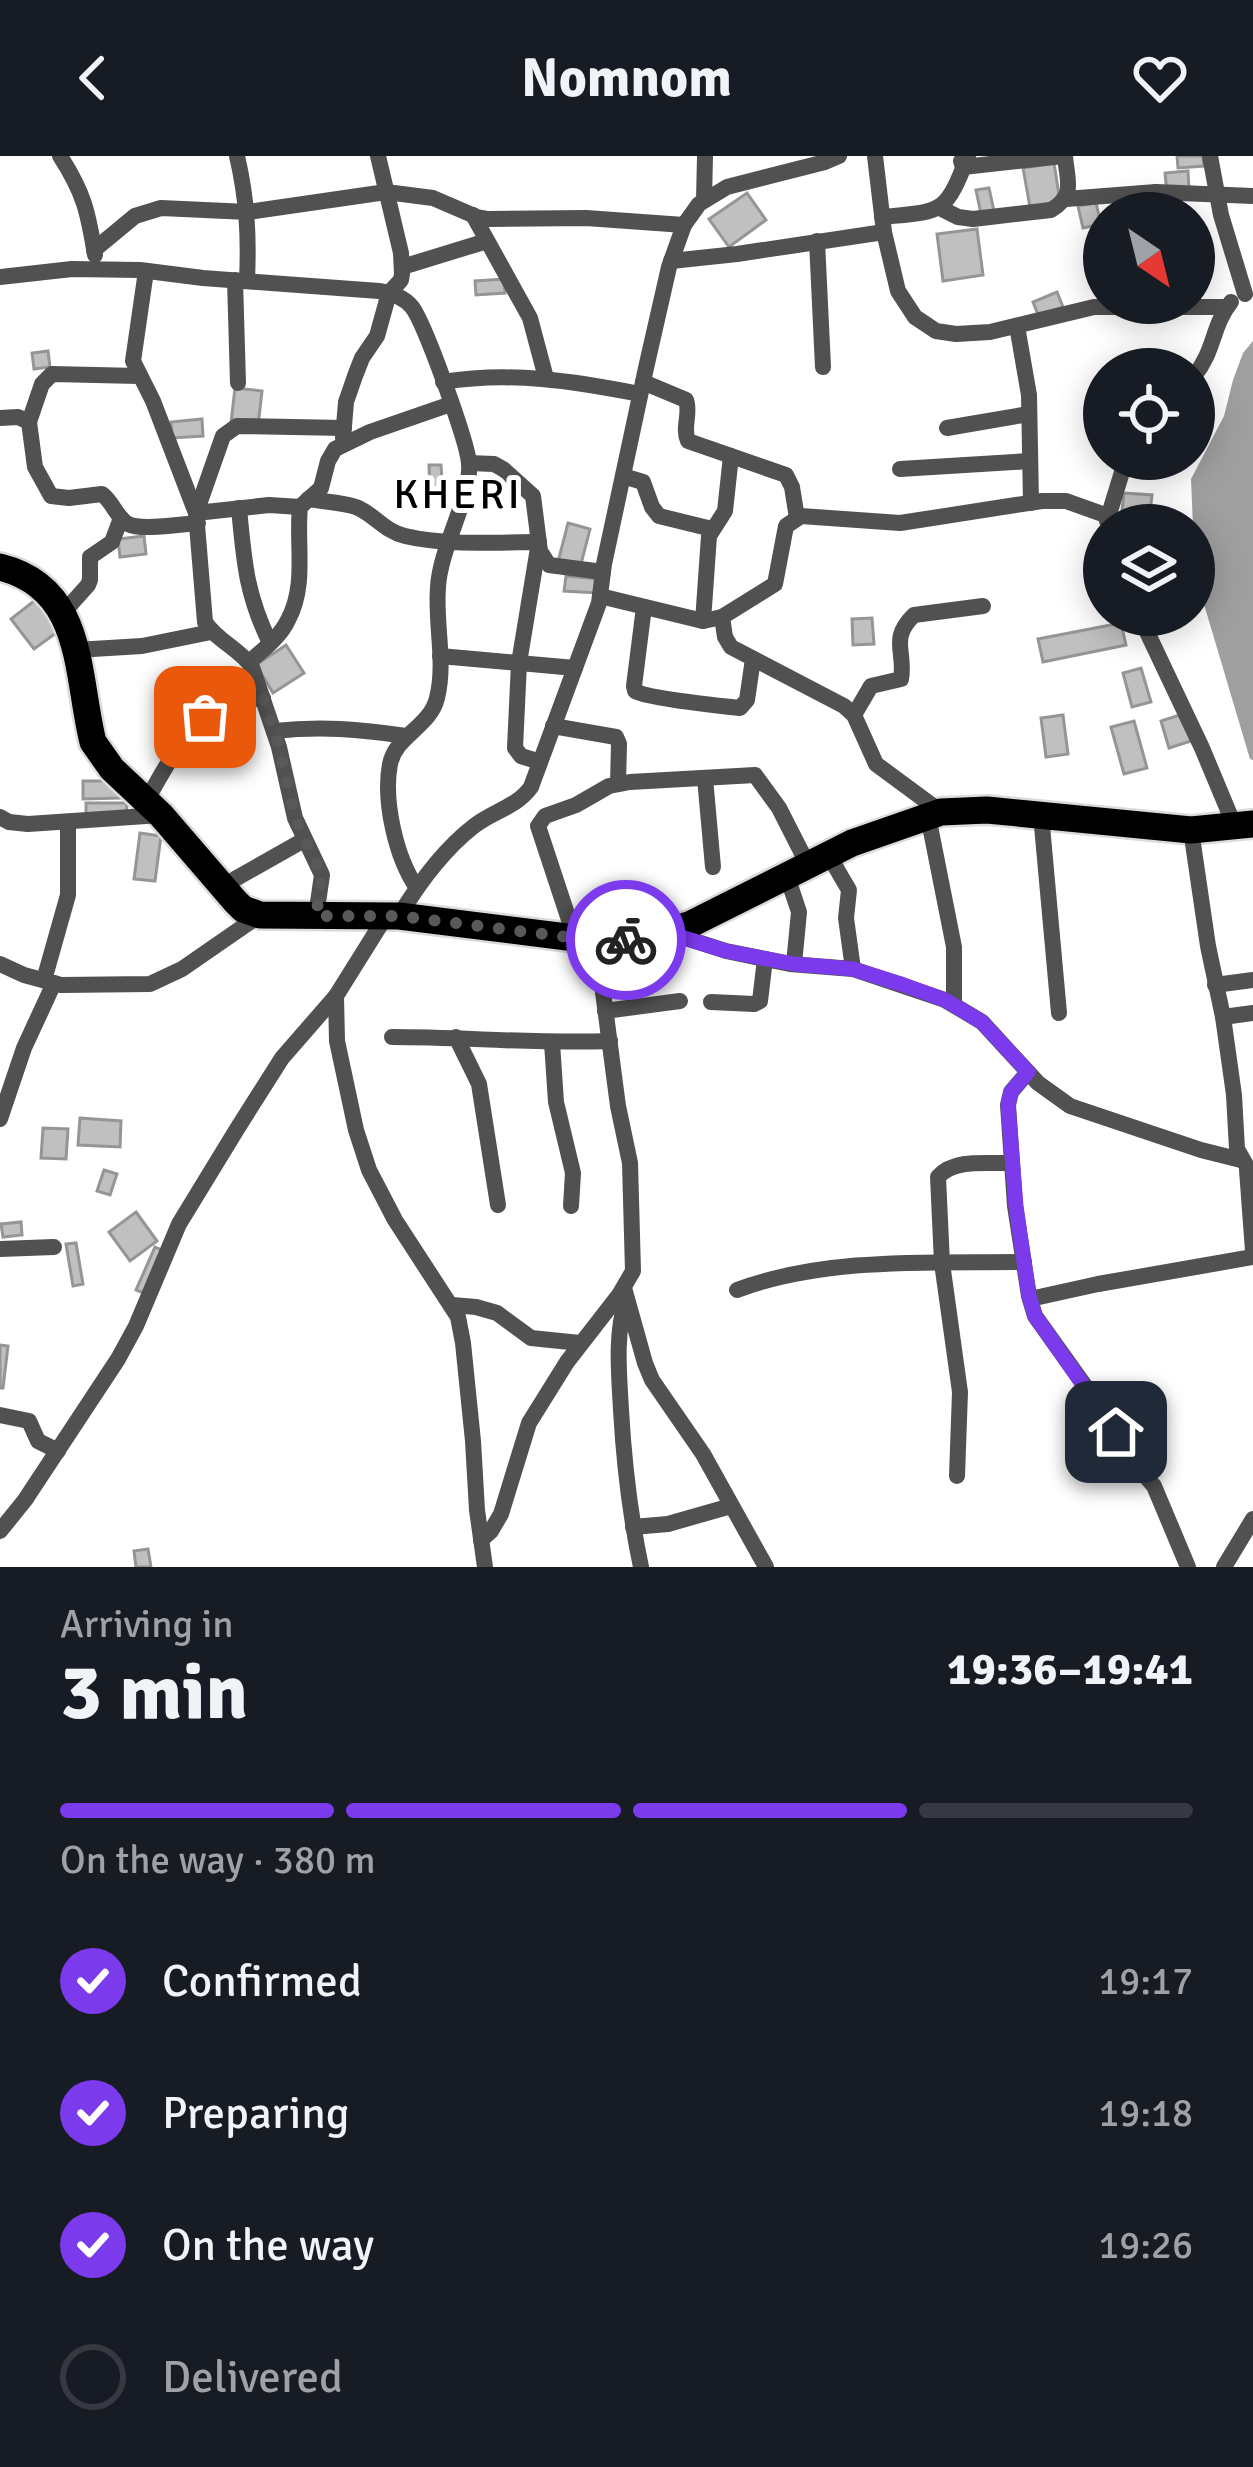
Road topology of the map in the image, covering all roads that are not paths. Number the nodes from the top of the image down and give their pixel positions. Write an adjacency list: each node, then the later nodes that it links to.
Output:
1 (60, 156): 23 (street)
2 (237, 156): 17 (street)
3 (377, 156): 10 (street)
4 (705, 156): 15 (street)
5 (839, 156): 15 (street)
6 (875, 156): 20 (street)
7 (1064, 156): 9 (street); 14 (street)
8 (1210, 156): 11 (street)
9 (963, 160): 16 (street)
10 (386, 192): 17 (street); 18 (street); 25 (street)
11 (1216, 194): 12 (street); 31 (street)
12 (1253, 196)
13 (1083, 198): 14 (street)
14 (1066, 199): 16 (street)
15 (704, 200): 19 (street)
16 (940, 208): 20 (street)
17 (248, 212): 23 (street); 29 (street)
18 (472, 215): 19 (street); 21 (street)
19 (684, 224): 24 (street)
20 (883, 224): 22 (street); 35 (street)
21 (487, 241): 25 (street); 39 (street)
22 (817, 241): 24 (street); 37 (street)
23 (94, 250): 26 (street)
24 (671, 261): 42 (street)
25 (402, 267): 30 (street)
26 (98, 269): 27 (street); 28 (street)
27 (146, 271): 29 (street); 38 (street)
28 (0, 277)
29 (241, 280): 30 (street); 41 (street)
30 (389, 292): 40 (street); 48 (street)
31 (1249, 293): 33 (street)
32 (1215, 307): 33 (street)
33 (1227, 307): 36 (street)
34 (1083, 309): 35 (street)
35 (1017, 326): 44 (street)
36 (1210, 348)
37 (823, 368)
38 (139, 376): 46 (street); 59 (street)
39 (546, 378): 40 (street); 42 (street)
40 (443, 382): 43 (street)
41 (238, 383)
42 (642, 388): 49 (street); 53 (street)
43 (451, 404): 48 (street); 51 (street)
44 (1029, 414): 47 (street); 50 (street)
45 (0, 418): 46 (street)
46 (29, 422): 58 (street)
47 (947, 428)
48 (343, 436): 54 (street); 59 (street)
49 (731, 456): 60 (street); 61 (street)
50 (1030, 460): 52 (street); 55 (street)
51 (469, 463): 62 (street); 63 (street)
52 (900, 469)
53 (623, 476): 61 (street); 65 (street)
54 (304, 503): 56 (street); 62 (street); 73 (street)
55 (1031, 503): 57 (street); 60 (street)
56 (239, 508): 59 (street); 73 (street)
57 (1083, 509)
58 (121, 518): 59 (street); 69 (street)
59 (197, 518): 71 (street)
60 (797, 518): 70 (street)
61 (712, 529): 70 (street)
62 (447, 541): 63 (street); 75 (street)
63 (539, 542): 65 (street); 78 (street)
64 (0, 567): 69 (highway)
65 (603, 572): 66 (street)
66 (600, 596): 68 (street); 79 (street)
67 (982, 606): 81 (street)
68 (644, 607): 70 (street); 76 (street)
69 (63, 613): 74 (highway)
70 (712, 619): 76 (street)
71 (212, 632): 74 (street); 77 (street)
72 (1148, 636): 95 (street)
73 (270, 643): 77 (street)
74 (76, 650): 89 (highway)
75 (440, 656): 78 (street); 84 (street)
76 (753, 659): 81 (street)
77 (249, 662): 80 (street)
78 (519, 663): 79 (street); 85 (street)
79 (574, 668): 82 (street)
80 (263, 698): 83 (street); 89 (street)
81 (854, 715): 90 (street)
82 (554, 726): 85 (street); 87 (street)
83 (274, 731): 84 (street); 97 (street)
84 (406, 736): 101 (street)
85 (540, 762): 88 (street)
86 (704, 778): 87 (street); 98 (street); 99 (street)
87 (617, 784): 93 (street)
88 (527, 792): 93 (street); 101 (street)
89 (154, 808): 94 (street); 102 (highway)
90 (935, 814): 91 (highway); 98 (highway); 117 (street)
91 (1041, 815): 96 (highway); 120 (street)
92 (0, 817): 94 (street)
93 (540, 820): 106 (street)
94 (68, 822): 112 (street)
95 (1244, 826): 96 (highway)
96 (1191, 830): 113 (street)
97 (304, 840): 100 (street); 103 (street)
98 (808, 865): 105 (highway); 109 (street); 110 (street)
99 (713, 867)
100 (235, 879)
101 (417, 888): 104 (street)
102 (260, 915): 103 (highway); 112 (street)
103 (316, 916): 104 (highway)
104 (393, 916): 106 (highway); 114 (street)
105 (668, 933): 106 (highway); 107 (street)
106 (586, 939): 118 (street)
107 (765, 959): 109 (street); 116 (street)
108 (0, 964): 112 (street)
109 (794, 964): 110 (street)
110 (853, 969): 117 (street)
111 (1253, 980): 113 (street)
112 (49, 982): 129 (street)
113 (1215, 985): 121 (street)
114 (335, 996): 142 (street); 145 (street)
115 (680, 1001): 118 (street)
116 (711, 1002)
117 (954, 1005): 126 (street)
118 (605, 1011): 124 (street)
119 (1253, 1012): 121 (street)
120 (1059, 1013)
121 (1223, 1017): 127 (street)
122 (456, 1036): 123 (street); 125 (street); 132 (street)
123 (392, 1037)
124 (610, 1041): 125 (street); 140 (street)
125 (552, 1042): 133 (street)
126 (1028, 1072): 130 (street); 131 (street)
127 (1234, 1095): 128 (street); 131 (street)
128 (1253, 1095)
129 (0, 1119)
130 (1012, 1163): 137 (street); 138 (street)
131 (1247, 1169): 136 (street)
132 (498, 1205)
133 (571, 1206)
134 (54, 1247): 135 (street)
135 (0, 1250)
136 (1253, 1254): 141 (street)
137 (1024, 1262): 138 (street); 141 (street)
138 (942, 1263): 139 (street); 146 (street)
139 (737, 1290)
140 (625, 1293): 143 (street); 147 (street); 149 (street)
141 (1030, 1299): 155 (street)
142 (452, 1305): 143 (street); 151 (street)
143 (580, 1343): 151 (street)
144 (0, 1415): 145 (street)
145 (58, 1451): 150 (street)
146 (957, 1476)
147 (731, 1506): 149 (street); 154 (street)
148 (1253, 1520): 156 (street)
149 (633, 1527): 153 (street)
150 (0, 1531)
151 (481, 1540): 152 (street)
152 (484, 1567)
153 (641, 1567)
154 (766, 1567)
155 (1188, 1567)
156 (1224, 1567)

